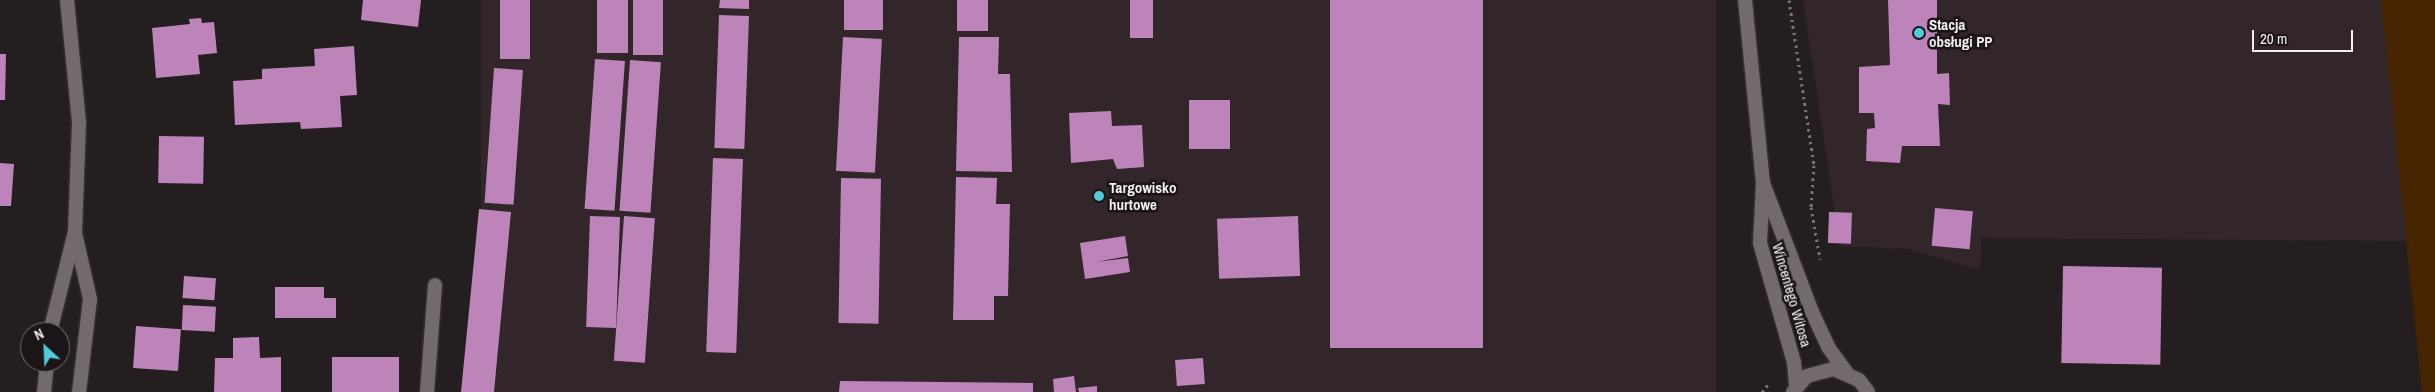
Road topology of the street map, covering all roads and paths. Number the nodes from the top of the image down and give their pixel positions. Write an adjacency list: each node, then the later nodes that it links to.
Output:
1 (67, 0): 5 (street)
2 (1744, 0): 4 (street, Wincentego Witosa)
3 (1789, 0): 6 (path)
4 (1763, 183): 10 (street, Wincentego Witosa); 11 (street, Wincentego Witosa)
5 (75, 232): 8 (street); 13 (street)
6 (1822, 264)
7 (435, 285): 14 (street)
8 (52, 322)
9 (46, 372): 12 (street)
10 (1847, 373): 11 (street); 15 (street, Wincentego Witosa)
11 (1795, 389)
12 (44, 392)
13 (79, 392)
14 (427, 392)
15 (1868, 392)

